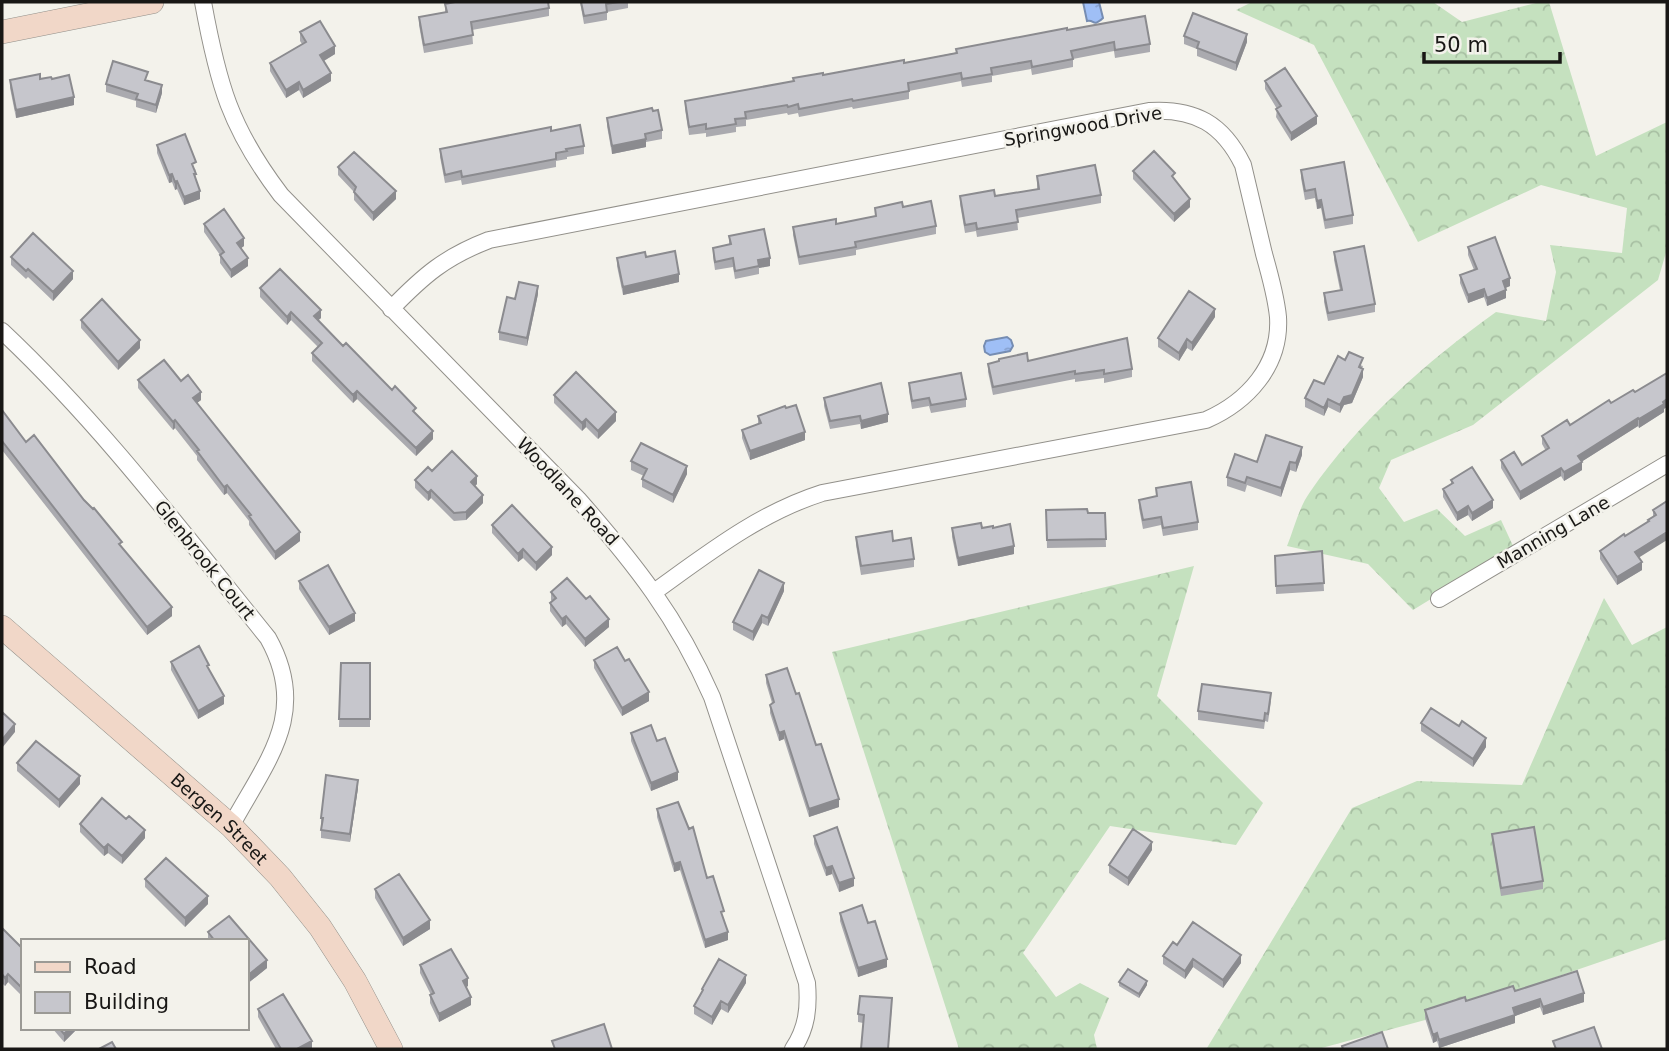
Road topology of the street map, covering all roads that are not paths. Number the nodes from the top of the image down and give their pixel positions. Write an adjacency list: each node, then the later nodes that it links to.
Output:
1 (152, 2): 3 (street)
2 (203, 2): 4 (street, Woodlane Road)
3 (2, 32)
4 (391, 309): 7 (street, Woodlane Road); 7 (street, Springwood Drive)
5 (2, 331): 10 (street, Glenbrook Court)
6 (1667, 464): 8 (street, Manning Lane)
7 (654, 592): 12 (street, Woodlane Road)
8 (1439, 599)
9 (2, 627): 10 (street, Bergen Street)
10 (231, 826): 11 (street, Bergen Street)
11 (391, 1049)
12 (793, 1049)

